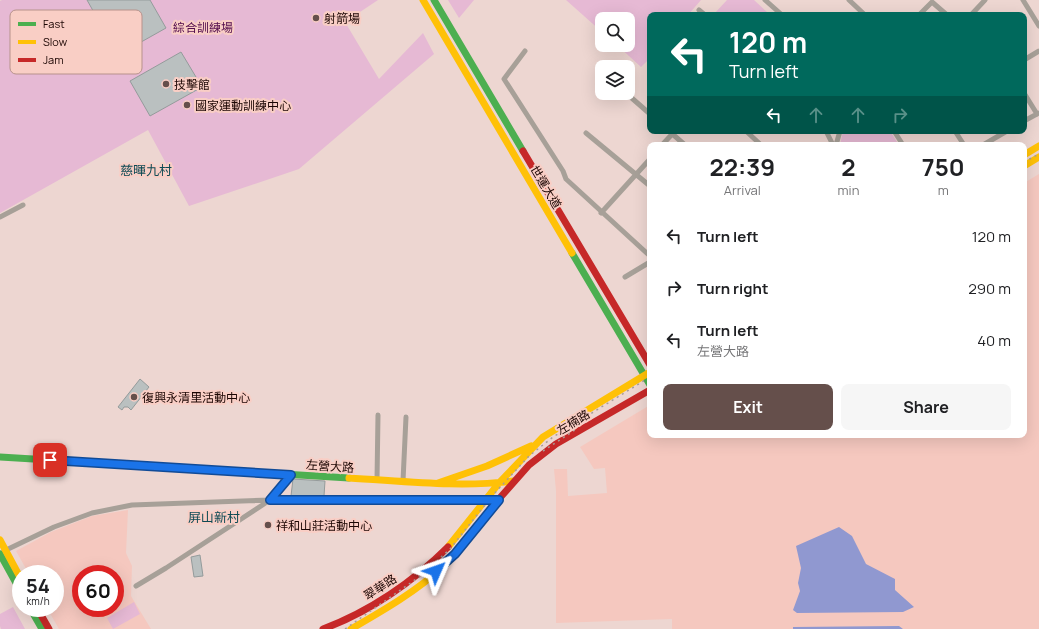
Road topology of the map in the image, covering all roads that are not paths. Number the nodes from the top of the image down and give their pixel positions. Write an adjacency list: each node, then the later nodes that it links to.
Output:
1 (423, 0): 46 (street, 世運大道)
2 (434, 0): 45 (street, 世運大道)
3 (764, 0): 9 (street)
4 (849, 0): 10 (street)
5 (984, 0): 13 (street)
6 (1023, 0): 14 (street)
7 (699, 10): 8 (street)
8 (701, 12)
9 (778, 12)
10 (863, 12)
11 (922, 12): 12 (street)
12 (944, 12)
13 (976, 12)
14 (1039, 26)
15 (525, 51): 40 (street)
16 (1039, 51): 17 (street)
17 (1027, 58)
18 (1027, 97): 21 (street)
19 (634, 100): 20 (street)
20 (647, 111)
21 (1038, 113): 22 (street)
22 (1027, 119)
23 (586, 133): 37 (street)
24 (670, 134): 28 (street)
25 (674, 134): 29 (street)
26 (749, 134): 30 (street)
27 (1002, 134): 31 (street)
28 (664, 142)
29 (682, 142)
30 (758, 142)
31 (988, 142)
32 (1039, 146): 33 (street)
33 (1027, 153)
34 (1039, 157): 36 (street)
35 (647, 162): 37 (street)
36 (1027, 164)
37 (636, 174): 38 (street); 40 (street)
38 (647, 183)
39 (23, 205): 41 (street)
40 (602, 213): 42 (street)
41 (0, 217)
42 (647, 253)
43 (647, 264): 44 (street)
44 (625, 277)
45 (647, 360)
46 (647, 374): 50 (street, 左楠路)
47 (647, 392): 55 (street, 左楠路)
48 (378, 416): 53 (street)
49 (406, 417): 54 (street)
50 (535, 444): 56 (street); 57 (street, 翠華路)
51 (0, 458): 52 (street, 左營大路)
52 (291, 475): 53 (street, 左營大路); 58 (street)
53 (377, 480): 54 (street, 左營大路)
54 (403, 481): 56 (street, 左營大路)
55 (514, 481): 57 (street, 左營大路); 60 (street, 翠華路)
56 (438, 483): 57 (street, 左營大路)
57 (499, 483): 59 (street, 翠華路)
58 (270, 500): 59 (street); 62 (street); 65 (street)
59 (487, 500): 60 (street); 71 (street, 翠華路)
60 (499, 500): 72 (street, 翠華路)
61 (0, 540): 62 (street)
62 (2, 553): 63 (street); 64 (street)
63 (12, 566)
64 (12, 574)
65 (136, 586)
66 (38, 617): 68 (street)
67 (39, 617): 68 (street)
68 (40, 620): 69 (street); 70 (street)
69 (42, 629)
70 (49, 629)
71 (323, 629)
72 (351, 629)

